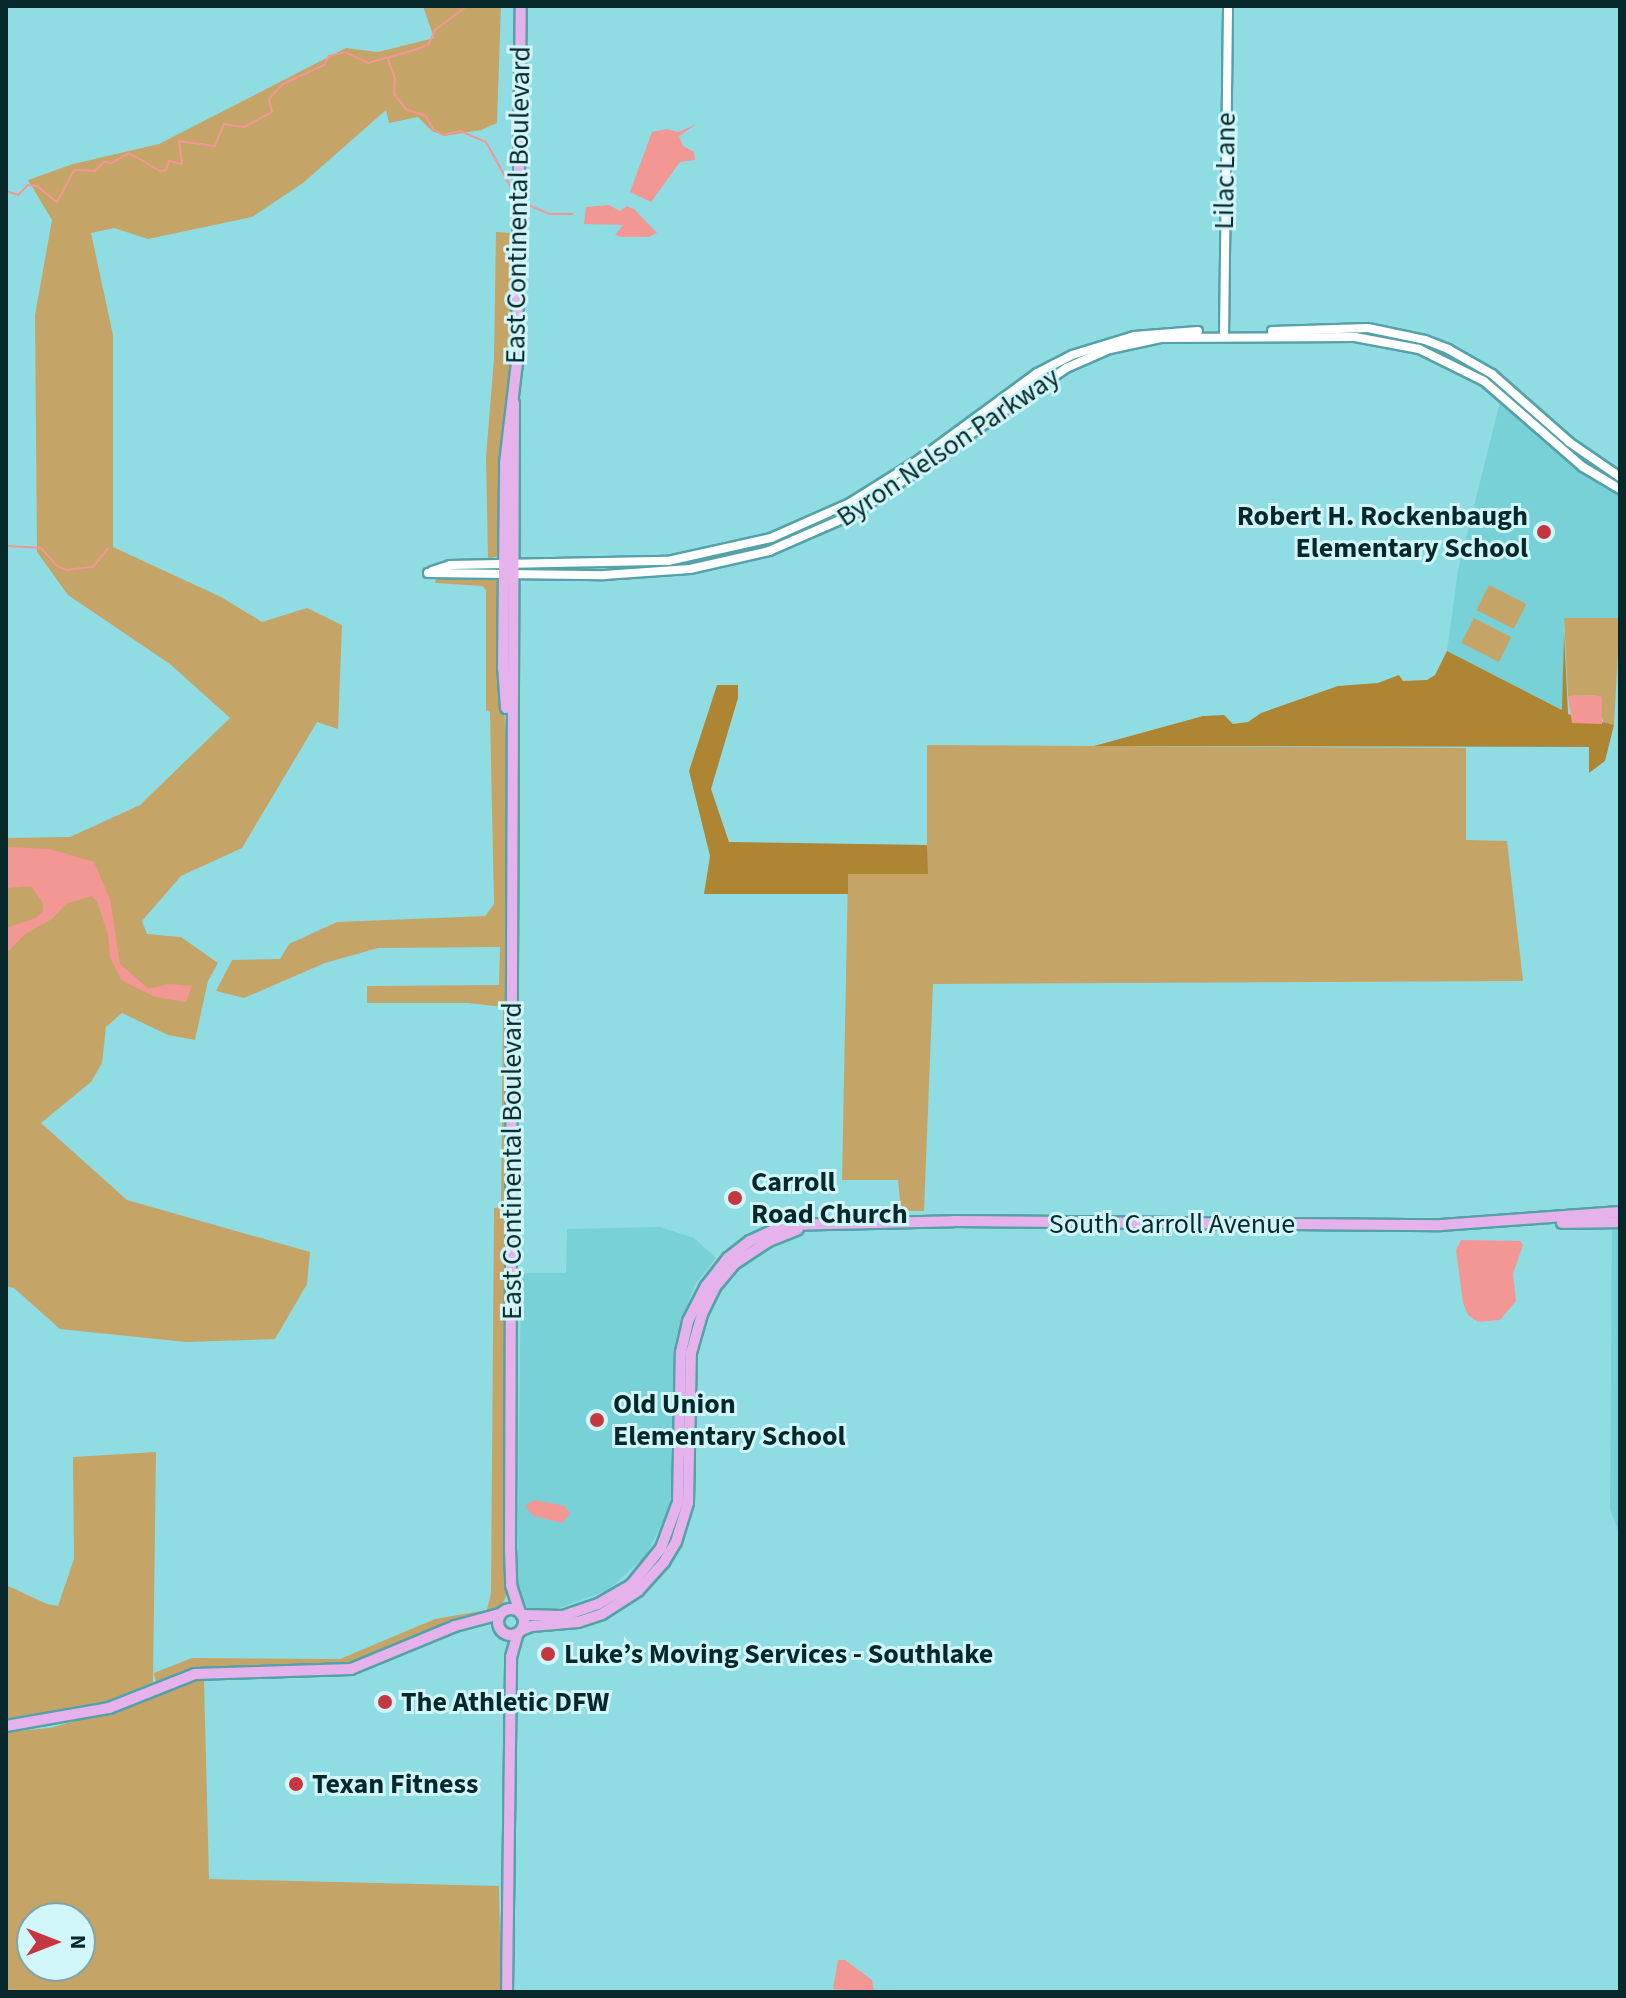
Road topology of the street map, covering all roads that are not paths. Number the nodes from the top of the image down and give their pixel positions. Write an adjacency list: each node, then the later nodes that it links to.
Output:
1 (521, 6): 7 (main road, East Continental Boulevard)
2 (1228, 6): 4 (street, Lilac Lane)
3 (1277, 333): 4 (street, Byron Nelson Parkway); 5 (street, Byron Nelson Parkway); 6 (street, Byron Nelson Parkway)
4 (1223, 334): 7 (street, Byron Nelson Parkway); 8 (street, Byron Nelson Parkway)
5 (1620, 477)
6 (1620, 489)
7 (510, 563): 8 (main road, East Continental Boulevard); 8 (street, Byron Nelson Parkway)
8 (510, 576): 13 (main road, East Continental Boulevard)
9 (1620, 1212): 10 (main road, South Carroll Avenue)
10 (1528, 1222): 11 (main road, South Carroll Avenue); 12 (main road, South Carroll Avenue)
11 (1620, 1222)
12 (816, 1224): 15 (main road, South Carroll Avenue); 18 (main road, South Carroll Avenue)
13 (511, 1585): 14 (main road, East Continental Boulevard); 15 (main road, East Continental Boulevard)
14 (502, 1613): 15 (main road, South Carroll Avenue); 16 (main road); 17 (main road, East Continental Boulevard)
15 (521, 1614): 18 (main road)
16 (470, 1623): 17 (main road, South Carroll Avenue); 20 (main road)
17 (501, 1631): 18 (main road, South Carroll Avenue); 19 (main road)
18 (520, 1632): 19 (main road)
19 (511, 1657): 21 (main road)
20 (6, 1726)
21 (507, 1992)

